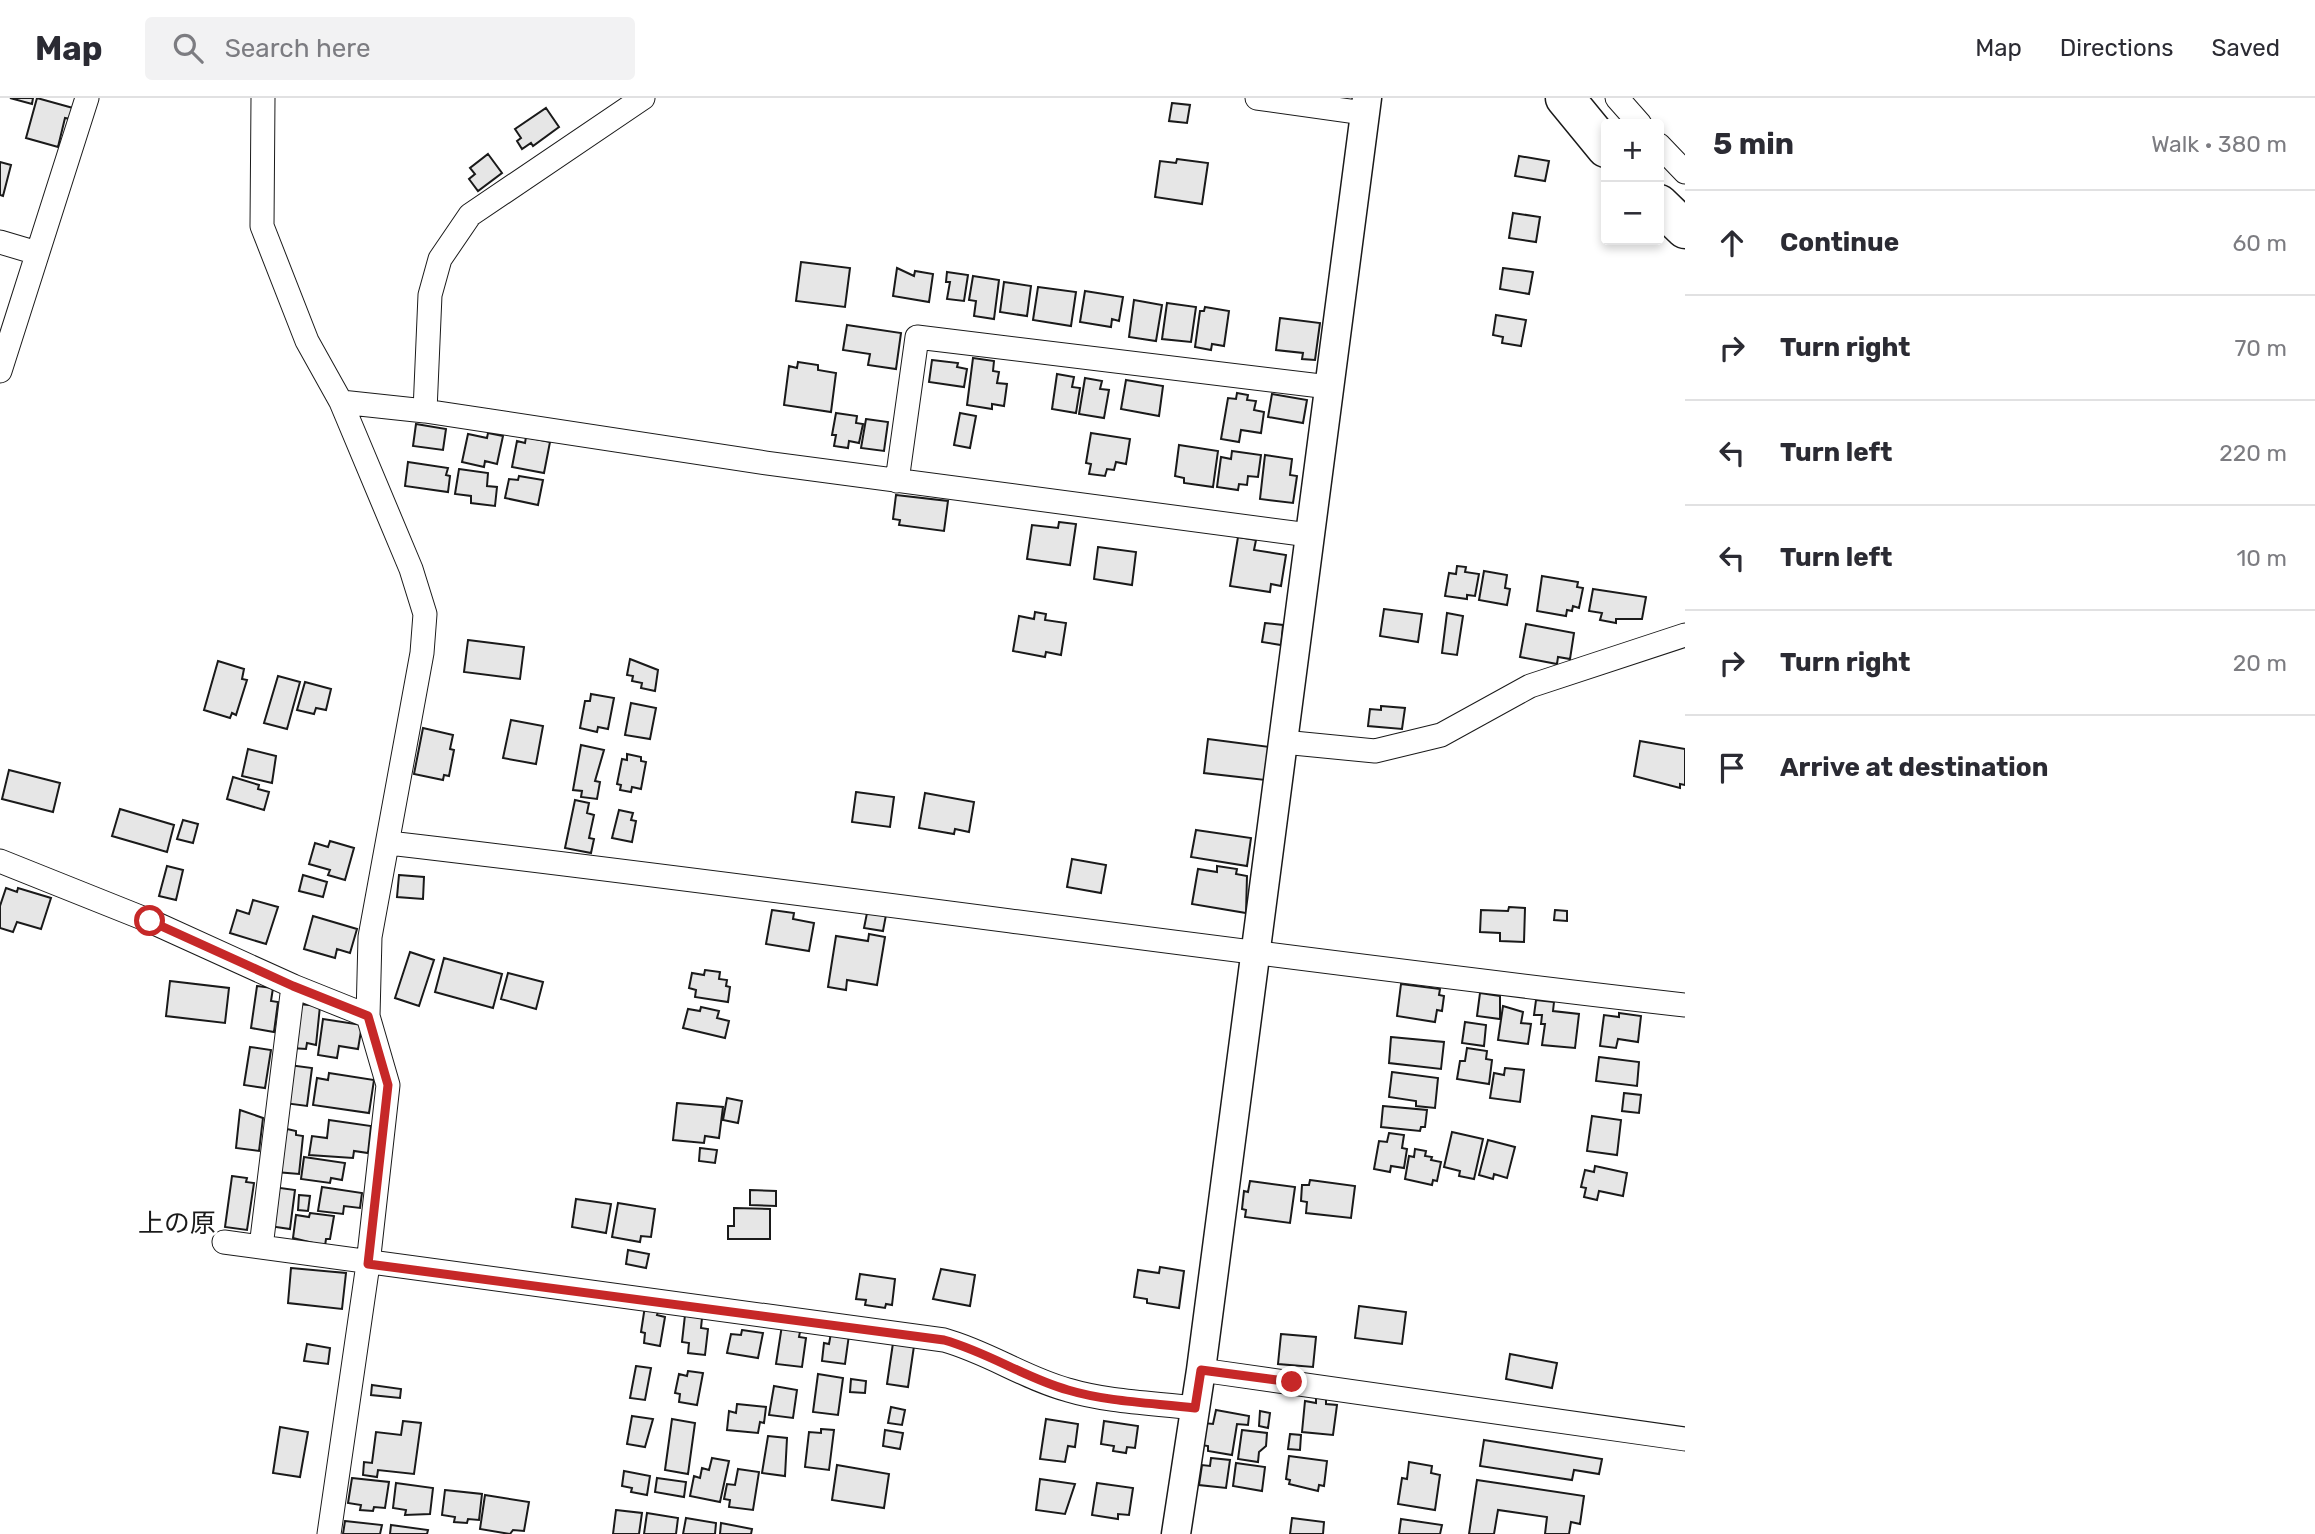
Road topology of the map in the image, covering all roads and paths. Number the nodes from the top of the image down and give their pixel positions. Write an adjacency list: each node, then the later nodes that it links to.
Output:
1 (87, 98): 15 (street)
2 (263, 98): 18 (street)
3 (643, 98): 19 (street)
4 (1256, 98): 7 (street)
5 (1565, 98): 9 (highway)
6 (1617, 98): 8 (street)
7 (1366, 106): 17 (street)
8 (1636, 119)
9 (1601, 142)
10 (1664, 150): 11 (street)
11 (1685, 172)
12 (1664, 209): 13 (highway)
13 (1685, 229)
14 (0, 242): 15 (street)
15 (37, 253): 16 (street)
16 (0, 371)
17 (1329, 387): 20 (street); 21 (street)
18 (341, 402): 19 (street); 24 (street)
19 (425, 411): 20 (street)
20 (897, 481): 21 (street)
21 (1309, 535): 23 (street)
22 (1685, 635): 23 (street)
23 (1283, 742): 26 (street)
24 (389, 843): 26 (street); 29 (street)
25 (0, 861): 27 (street)
26 (1256, 954): 28 (street); 33 (street)
27 (293, 986): 29 (street); 31 (street)
28 (1685, 1006)
29 (368, 1016): 32 (street)
30 (224, 1242): 31 (street)
31 (261, 1247): 32 (street)
32 (368, 1264): 34 (street); 36 (street)
33 (1201, 1370): 34 (street); 35 (street)
34 (1195, 1408): 37 (street)
35 (1685, 1439)
36 (329, 1534)
37 (1177, 1534)

